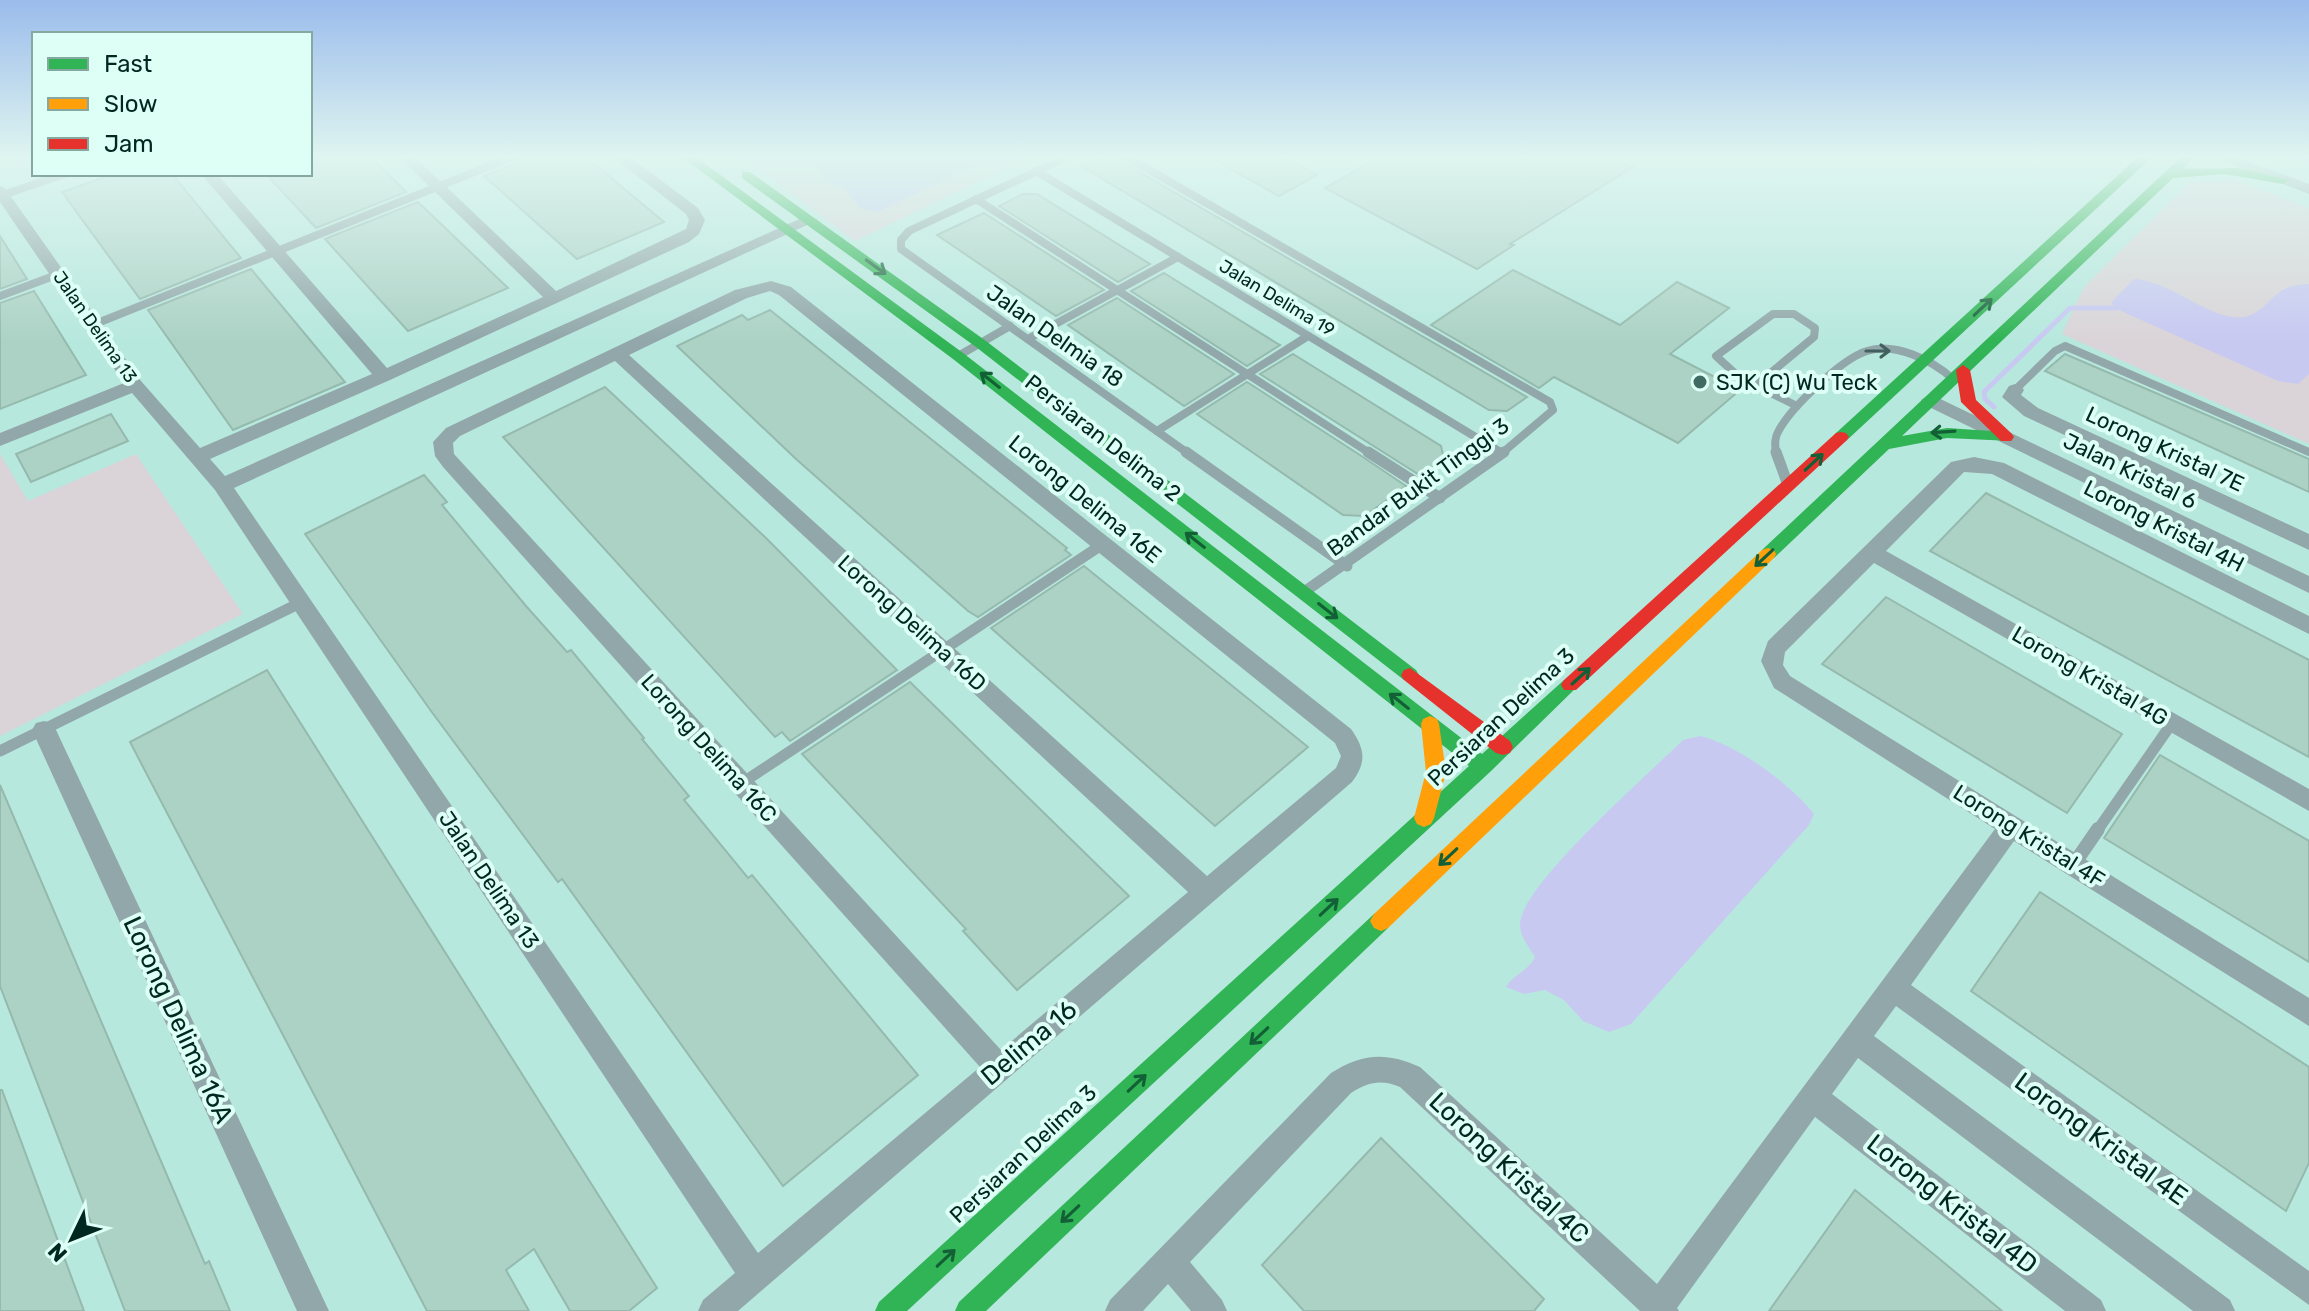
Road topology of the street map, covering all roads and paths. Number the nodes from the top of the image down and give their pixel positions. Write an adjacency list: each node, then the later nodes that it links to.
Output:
1 (19, 218): 20 (street, Jalan Delima 13)
2 (247, 218): 17 (street)
3 (359, 218): 17 (lane)
4 (470, 218): 23 (street)
5 (696, 218): 23 (street)
6 (768, 218): 15 (street, Persiaran Delima 2)
7 (807, 218): 14 (street, Persiaran Delima 2)
8 (936, 218): 25 (lane, Jalan Delmia 18)
9 (1006, 218): 21 (lane)
10 (1114, 218): 18 (lane, Jalan Delima 19)
11 (1234, 218): 46 (lane, Bandar Bukit Tinggi 3)
12 (2079, 218): 16 (street, Persiaran Delima 3)
13 (2122, 218): 19 (street)
14 (810, 220): 15 (street); 28 (street, Persiaran Delima 2, one-way to 28)
15 (785, 231): 30 (street, Persiaran Delima 2); 48 (street)
16 (2049, 247): 19 (street); 31 (street, Persiaran Delima 3, one-way to 16)
17 (276, 251): 24 (lane); 34 (street)
18 (1178, 257): 21 (lane); 26 (lane, Jalan Delima 19)
19 (2079, 259): 33 (street)
20 (59, 274): 22 (lane); 24 (street, Jalan Delima 13)
21 (1118, 290): 27 (lane); 32 (lane)
22 (0, 296)
23 (554, 298): 34 (street)
24 (95, 324): 35 (street, Jalan Delima 13)
25 (1010, 326): 27 (lane, Jalan Delmia 18); 28 (lane)
26 (1308, 336): 32 (lane); 46 (lane, Jalan Delima 19)
27 (1028, 339): 41 (lane, Jalan Delmia 18)
28 (981, 344): 30 (lane); 56 (street, Persiaran Delima 2)
29 (618, 354): 52 (street, Lorong Delima 16E); 59 (street, Lorong Delima 16D); 69 (street, Lorong Delima 16C)
30 (958, 356): 63 (street, Persiaran Delima 2, one-way to 30)
31 (1919, 366): 33 (lane); 38 (street); 39 (street, Persiaran Delima 3); 40 (lane, one-way to 31)
32 (1248, 374): 41 (lane); 50 (lane)
33 (1958, 374): 38 (street); 42 (street)
34 (384, 376): 47 (street)
35 (135, 385): 43 (street); 47 (street, Jalan Delima 13)
36 (1756, 385): 36 (lane); 40 (lane)
37 (2015, 390): 45 (lane); 51 (street, Lorong Kristal 7E)
38 (1930, 400): 39 (street); 42 (street, Jalan Kristal 6); 44 (street)
39 (1878, 403): 49 (street, Persiaran Delima 3, one-way to 39)
40 (1797, 406): 49 (lane)
41 (1157, 431): 54 (lane, Jalan Delmia 18)
42 (2006, 437): 44 (street, one-way to 44); 55 (street, Jalan Kristal 6)
43 (0, 440)
44 (1881, 447): 67 (street, one-way to 67)
45 (2309, 452)
46 (1502, 453): 50 (lane, Bandar Bukit Tinggi 3)
47 (196, 457): 48 (street, Jalan Delima 13)
48 (222, 485): 57 (street, Jalan Delima 13)
49 (1788, 486): 61 (street, Persiaran Delima 3, one-way to 49)
50 (1440, 498): 54 (lane, Bandar Bukit Tinggi 3)
51 (2309, 543)
52 (1103, 544): 59 (lane); 68 (street, Lorong Delima 16E)
53 (1870, 551): 58 (street, Lorong Kristal 4H); 62 (street, Lorong Kristal 4G); 73 (street, Lorong Kristal 4F)
54 (1347, 566): 56 (lane, Bandar Bukit Tinggi 3)
55 (2309, 585)
56 (1304, 592): 60 (street, Persiaran Delima 2, one-way to 60)
57 (302, 602): 64 (lane); 82 (street, Jalan Delima 13)
58 (2309, 626)
59 (943, 651): 69 (lane); 75 (street, Lorong Delima 16D)
60 (1449, 705): 61 (street); 66 (street, Persiaran Delima 2)
61 (1544, 709): 66 (street, Persiaran Delima 3)
62 (2172, 723): 70 (street, Lorong Kristal 4G); 74 (lane)
63 (1430, 724): 66 (street, Persiaran Delima 2); 72 (street)
64 (44, 730): 65 (lane); 85 (street, Lorong Delima 16A)
65 (0, 751)
66 (1496, 759): 67 (street); 71 (street); 72 (street, Persiaran Delima 3)
67 (1551, 759): 71 (street)
68 (1344, 775): 75 (street, Delima 16)
69 (742, 783): 79 (street, Lorong Delima 16C)
70 (2309, 801)
71 (1504, 803): 88 (street, one-way to 88)
72 (1423, 821): 87 (street, Persiaran Delima 3, one-way to 72)
73 (2012, 825): 74 (street, Lorong Kristal 4F); 76 (street)
74 (2074, 864): 77 (street, Lorong Kristal 4F)
75 (1206, 892): 79 (street, Delima 16)
76 (1893, 988): 78 (street); 83 (street, Lorong Kristal 4E)
77 (2309, 1013)
78 (1855, 1039): 80 (street); 92 (street)
79 (999, 1068): 82 (street, Delima 16)
80 (1813, 1097): 84 (street); 91 (street, Lorong Kristal 4D)
81 (1169, 1261): 84 (street, Lorong Kristal 4C); 89 (street); 90 (street)
82 (755, 1275): 86 (street, Delima 16)
83 (2309, 1290)
84 (1661, 1309)
85 (313, 1311)
86 (714, 1311)
87 (888, 1311)
88 (968, 1311)
89 (1121, 1311)
90 (1211, 1311)
91 (2090, 1311)
92 (2219, 1311)

